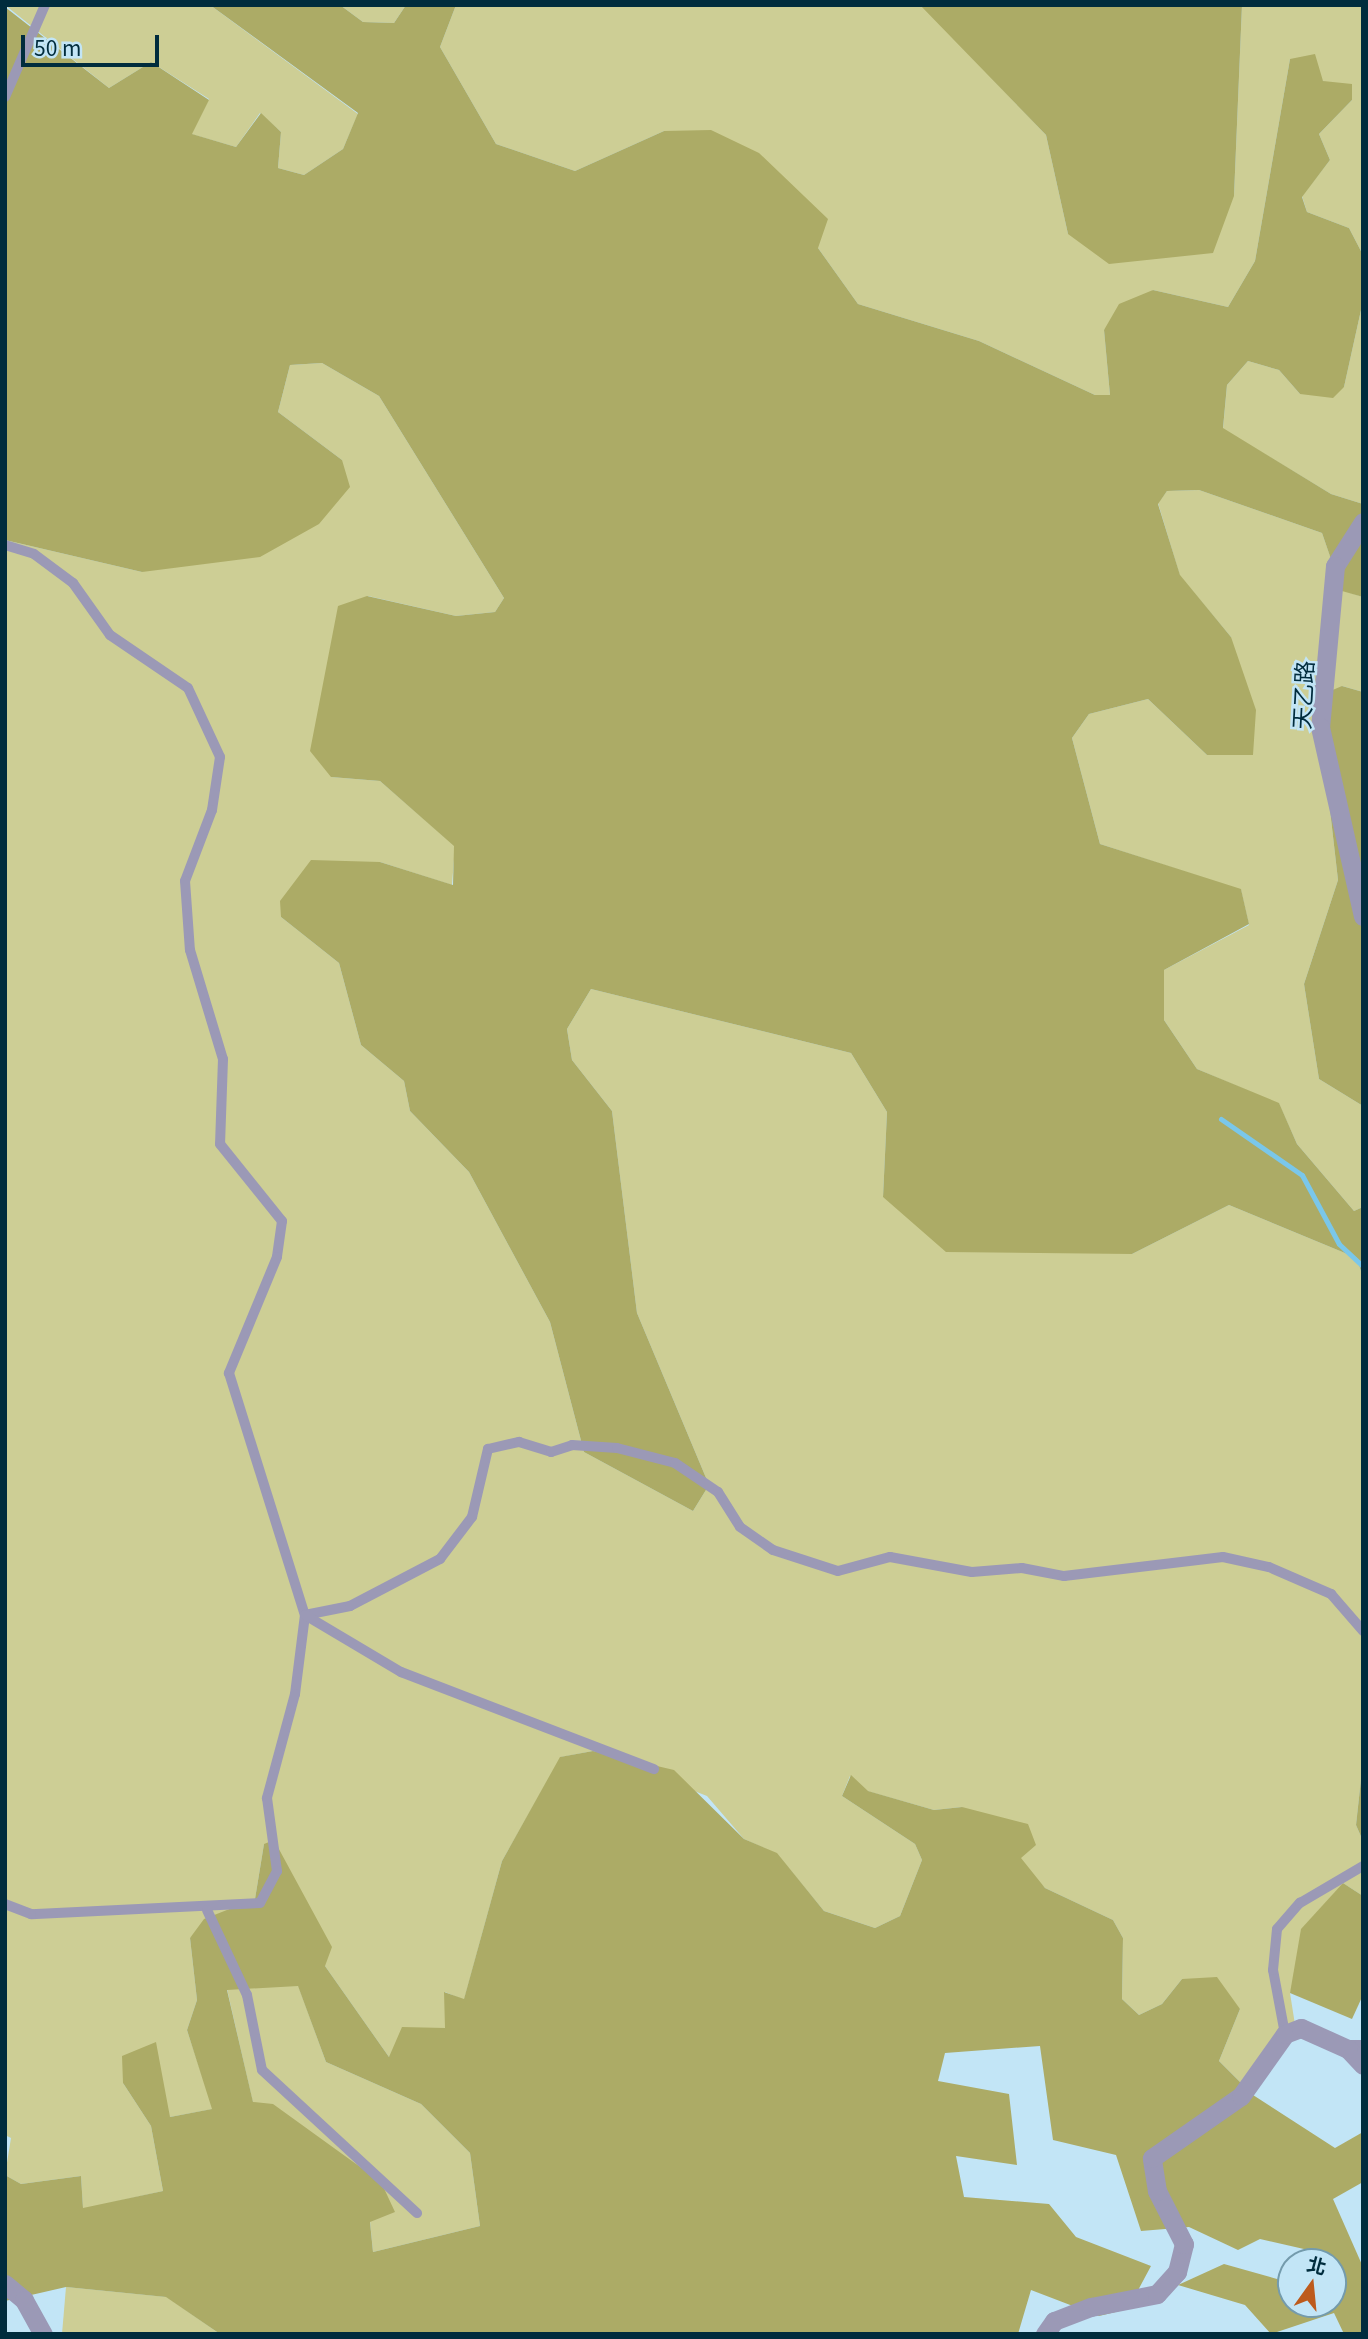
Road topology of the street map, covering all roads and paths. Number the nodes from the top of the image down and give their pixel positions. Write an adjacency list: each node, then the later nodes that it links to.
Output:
1 (45, 5): 2 (lane)
2 (5, 97)
3 (1363, 522): 5 (street, 天乙路)
4 (5, 545): 6 (lane)
5 (1363, 916)
6 (305, 1615): 7 (lane); 8 (lane); 11 (lane)
7 (1363, 1631)
8 (654, 1769)
9 (1363, 1866): 12 (lane)
10 (5, 1904): 11 (lane)
11 (207, 1910): 15 (lane)
12 (1285, 2034): 13 (street); 18 (street)
13 (1355, 2049): 14 (street)
14 (1363, 2065)
15 (418, 2213)
16 (5, 2284): 17 (street)
17 (43, 2334)
18 (1045, 2334)

